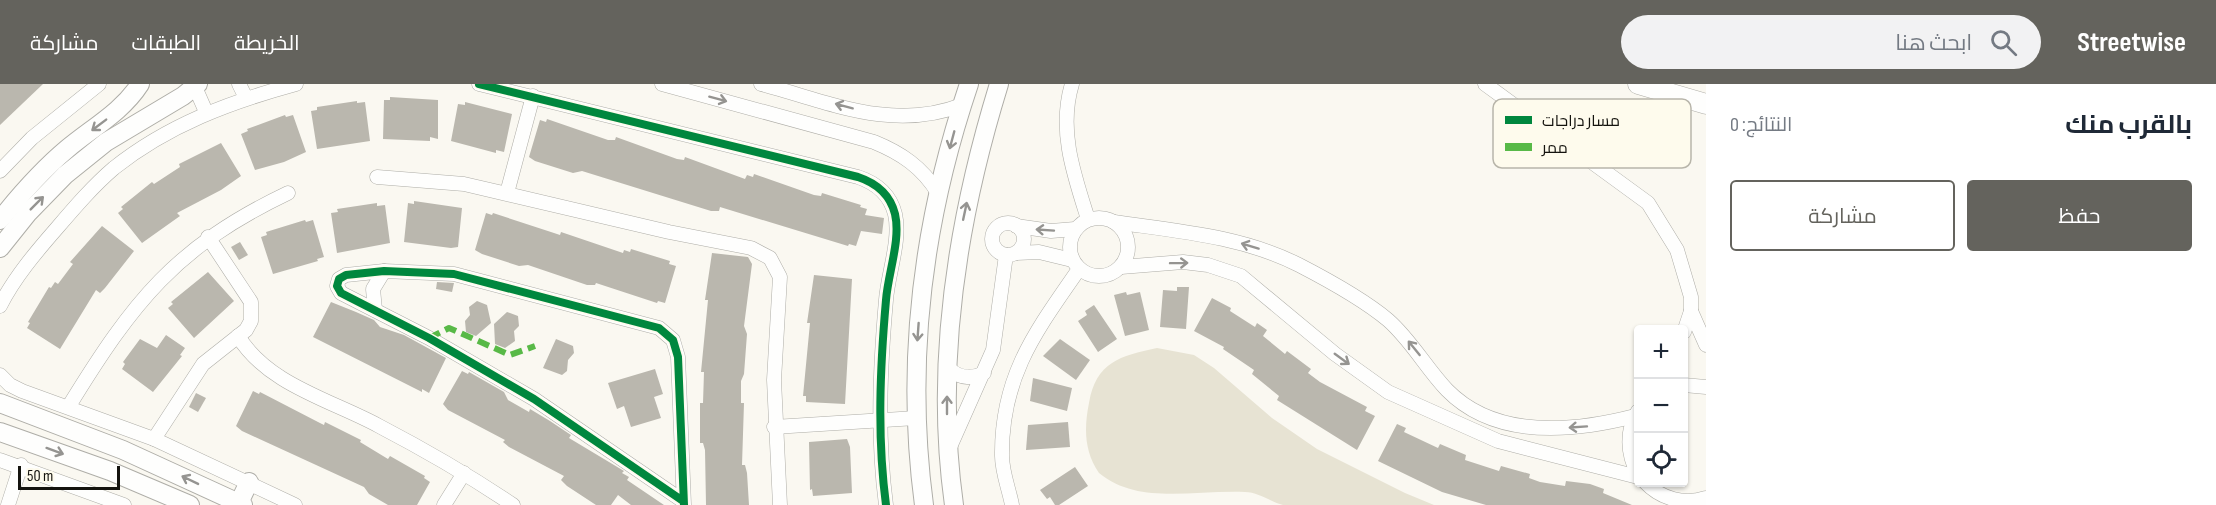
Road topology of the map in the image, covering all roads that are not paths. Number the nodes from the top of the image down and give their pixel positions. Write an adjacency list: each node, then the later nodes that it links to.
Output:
1 (99, 84): 26 (street)
2 (239, 84): 15 (street)
3 (296, 84): 15 (street)
4 (479, 84): 14 (street)
5 (662, 84): 24 (street, one-way to 24)
6 (760, 84): 22 (street, one-way to 6)
7 (969, 84): 20 (street)
8 (999, 84): 48 (street, one-way to 8)
9 (1072, 84): 31 (street)
10 (1485, 84): 16 (street)
11 (1638, 84): 17 (main road)
12 (197, 85): 21 (street); 23 (street)
13 (137, 89): 23 (street); 32 (street, one-way to 32)
14 (533, 96): 30 (street); 57 (street)
15 (246, 98): 21 (street)
16 (1506, 99)
17 (1689, 99)
18 (1691, 100): 19 (main road)
19 (1706, 104)
20 (962, 105): 22 (street); 29 (street, one-way to 29)
21 (206, 112): 42 (street)
22 (866, 112): 24 (street)
23 (150, 113): 37 (street, one-way to 23)
24 (859, 138): 29 (street)
25 (1600, 168): 44 (street)
26 (0, 171)
27 (377, 177): 30 (street)
28 (288, 193): 36 (street)
29 (938, 193): 56 (street, one-way to 56)
30 (507, 194): 59 (street)
31 (1088, 219): 33 (street); 35 (street)
32 (0, 220)
33 (1114, 222): 40 (street); 55 (street, one-way to 33)
34 (1016, 225): 35 (street, one-way to 34); 38 (street); 38 (street)
35 (1075, 229): 39 (street)
36 (208, 237): 46 (street); 54 (street)
37 (0, 248)
38 (1011, 254): 39 (street); 49 (street)
39 (1076, 264): 40 (street); 74 (street)
40 (1121, 267): 67 (street, one-way to 67)
41 (384, 271): 43 (street); 43 (street); 72 (street)
42 (0, 306)
43 (375, 310): 72 (street)
44 (1691, 311): 45 (street); 47 (street)
45 (1686, 325)
46 (238, 336): 61 (street); 66 (street)
47 (1706, 345)
48 (947, 368): 49 (street); 62 (street, one-way to 48)
49 (984, 373): 62 (street)
50 (0, 375): 54 (street)
51 (1688, 385): 52 (street)
52 (1706, 387)
53 (0, 403): 73 (street, one-way to 53)
54 (69, 406): 61 (street)
55 (1634, 414)
56 (916, 418): 57 (street); 83 (street)
57 (880, 421): 59 (street); 82 (street)
58 (1634, 424): 65 (street)
59 (774, 427): 81 (street)
60 (0, 432): 77 (street, one-way to 77)
61 (154, 439): 68 (street)
62 (947, 457): 84 (street)
63 (0, 460): 64 (street)
64 (21, 465): 75 (street); 76 (street)
65 (1634, 465)
66 (464, 473): 79 (street); 80 (street)
67 (1634, 475)
68 (249, 482): 73 (street); 78 (street)
69 (1650, 487): 71 (street)
70 (1706, 498): 71 (street)
71 (1675, 502)
72 (683, 503)
73 (240, 504)
74 (1012, 504)
75 (8, 505)
76 (124, 505)
77 (190, 505)
78 (295, 505)
79 (444, 505)
80 (513, 505)
81 (780, 505)
82 (886, 505)
83 (924, 505)
84 (954, 505)

